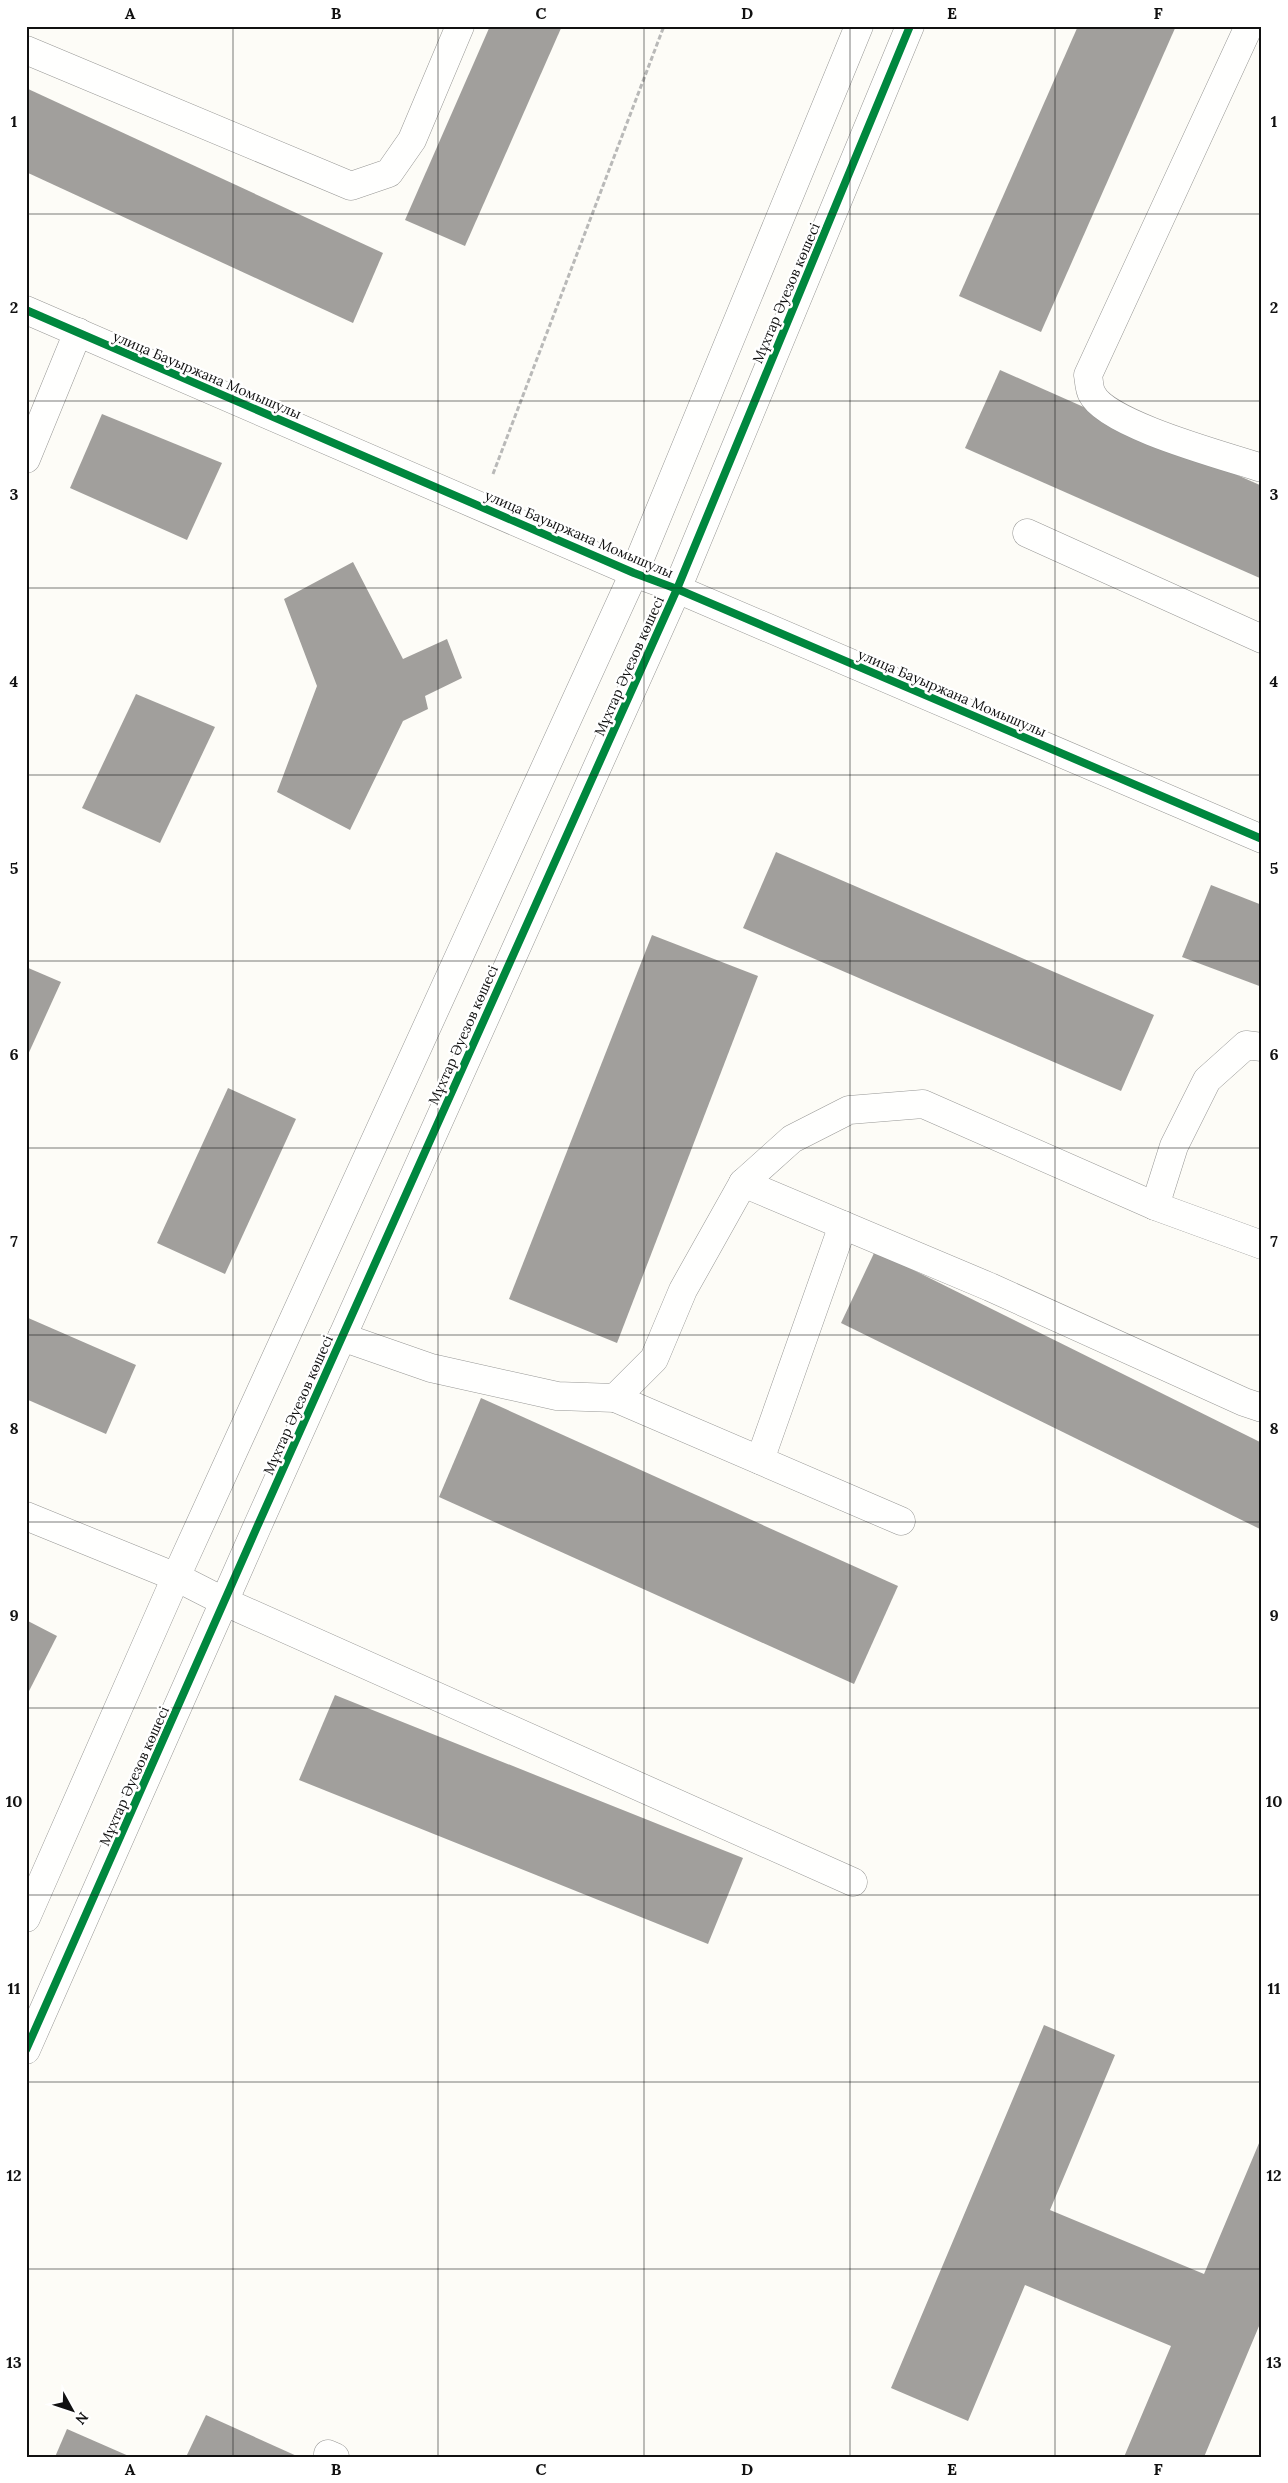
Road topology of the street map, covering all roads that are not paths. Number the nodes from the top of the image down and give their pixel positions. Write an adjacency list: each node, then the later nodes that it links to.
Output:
1 (460, 26): 5 (street)
2 (859, 26): 11 (street)
3 (910, 26): 12 (street, Мұхтар Әуезов көшесі)
4 (1249, 26): 9 (street)
5 (26, 50)
6 (26, 310): 7 (street, улица Бауыржана Момышулы)
7 (78, 332): 8 (street); 11 (street, улица Бауыржана Момышулы)
8 (26, 459)
9 (1262, 468)
10 (1027, 533): 13 (street)
11 (634, 573): 12 (street, улица Бауыржана Момышулы); 26 (street)
12 (677, 589): 14 (street, улица Бауыржана Момышулы); 20 (street, Мұхтар Әуезов көшесі)
13 (1262, 638)
14 (1260, 831)
15 (1262, 1047): 17 (street)
16 (743, 1183): 17 (street); 18 (street); 21 (street)
17 (1154, 1206): 19 (street)
18 (843, 1225): 22 (street); 23 (street)
19 (1262, 1246)
20 (342, 1337): 21 (street); 27 (street, Мұхтар Әуезов көшесі)
21 (615, 1398): 23 (street)
22 (1262, 1408)
23 (760, 1460): 25 (street)
24 (26, 1516): 26 (street)
25 (901, 1521)
26 (176, 1577): 27 (street); 29 (street)
27 (225, 1602): 28 (street); 30 (street, Мұхтар Әуезов көшесі)
28 (854, 1882)
29 (26, 1918)
30 (26, 2050)

